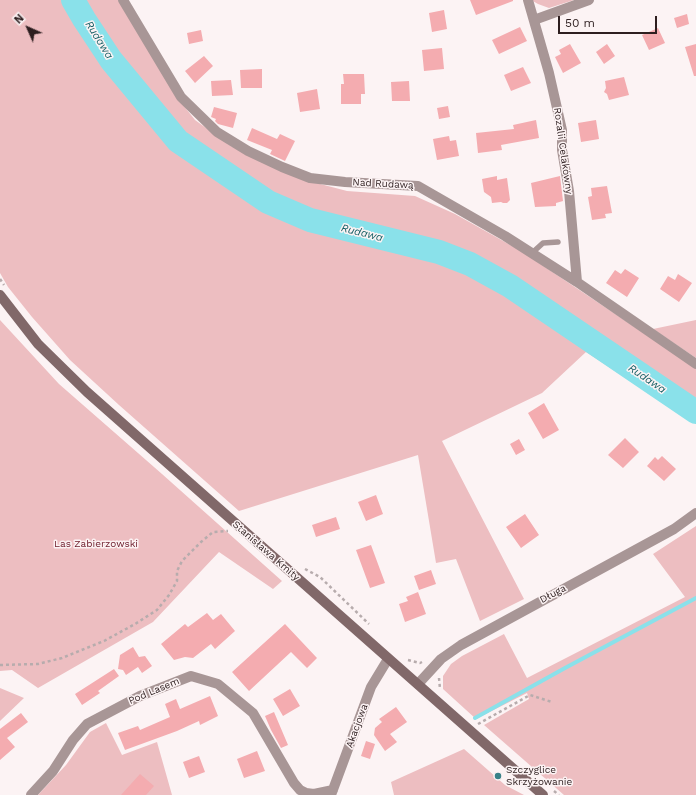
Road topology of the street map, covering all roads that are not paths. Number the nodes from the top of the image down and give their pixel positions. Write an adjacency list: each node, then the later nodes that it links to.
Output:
1 (123, 0): 6 (street, Nad Rudawą)
2 (528, 0): 4 (street, Rozalii Celakówny)
3 (589, 0): 4 (street)
4 (534, 20): 7 (street, Rozalii Celakówny)
5 (558, 242): 6 (lane)
6 (532, 253): 7 (street, Nad Rudawą)
7 (577, 282): 9 (street, Nad Rudawą)
8 (0, 295): 11 (main road, Stanisława Kmity)
9 (696, 364)
10 (696, 513): 12 (street, Długa)
11 (388, 660): 12 (main road, Stanisława Kmity); 13 (street, Akacjowa)
12 (418, 684): 15 (main road, Stanisława Kmity)
13 (332, 793): 14 (street, Pod Lasem)
14 (31, 795)
15 (543, 795)

